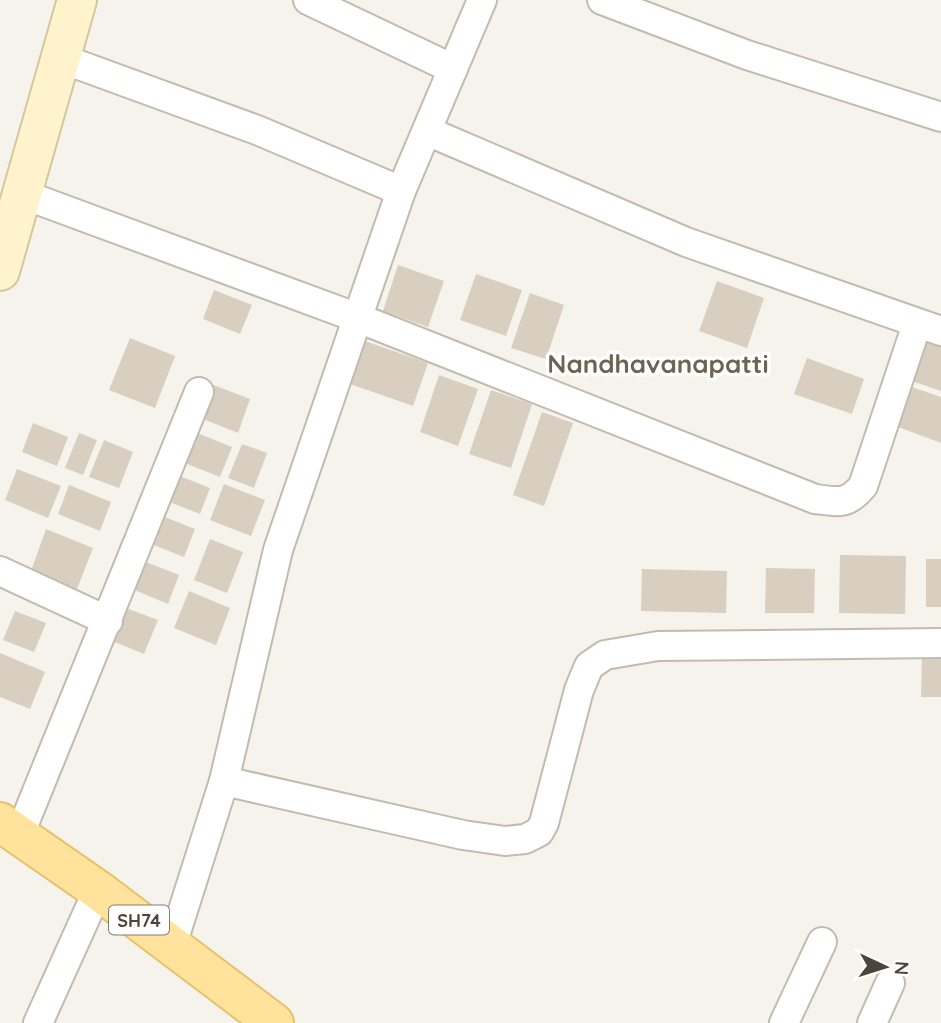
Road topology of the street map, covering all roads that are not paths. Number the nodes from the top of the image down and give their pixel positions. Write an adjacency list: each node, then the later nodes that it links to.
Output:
1 (76, 0): 5 (street)
2 (307, 0): 6 (street)
3 (482, 0): 6 (street)
4 (602, 0): 7 (street)
5 (60, 58): 9 (street); 10 (street)
6 (453, 69): 8 (street)
7 (941, 117)
8 (427, 131): 9 (street); 13 (street)
9 (401, 191): 12 (street)
10 (22, 194): 11 (street); 12 (street)
11 (0, 271)
12 (358, 318): 13 (street); 18 (street)
13 (929, 328)
14 (199, 392): 16 (street)
15 (0, 570): 16 (street)
16 (108, 621): 19 (street)
17 (941, 643): 18 (street)
18 (224, 781): 22 (street)
19 (9, 829): 20 (main road, SH74)
20 (98, 890): 22 (main road, SH74); 25 (street)
21 (822, 942): 26 (street)
22 (172, 945): 24 (main road, SH74)
23 (890, 983): 27 (street)
24 (266, 1020)
25 (38, 1023)
26 (785, 1023)
27 (872, 1023)

